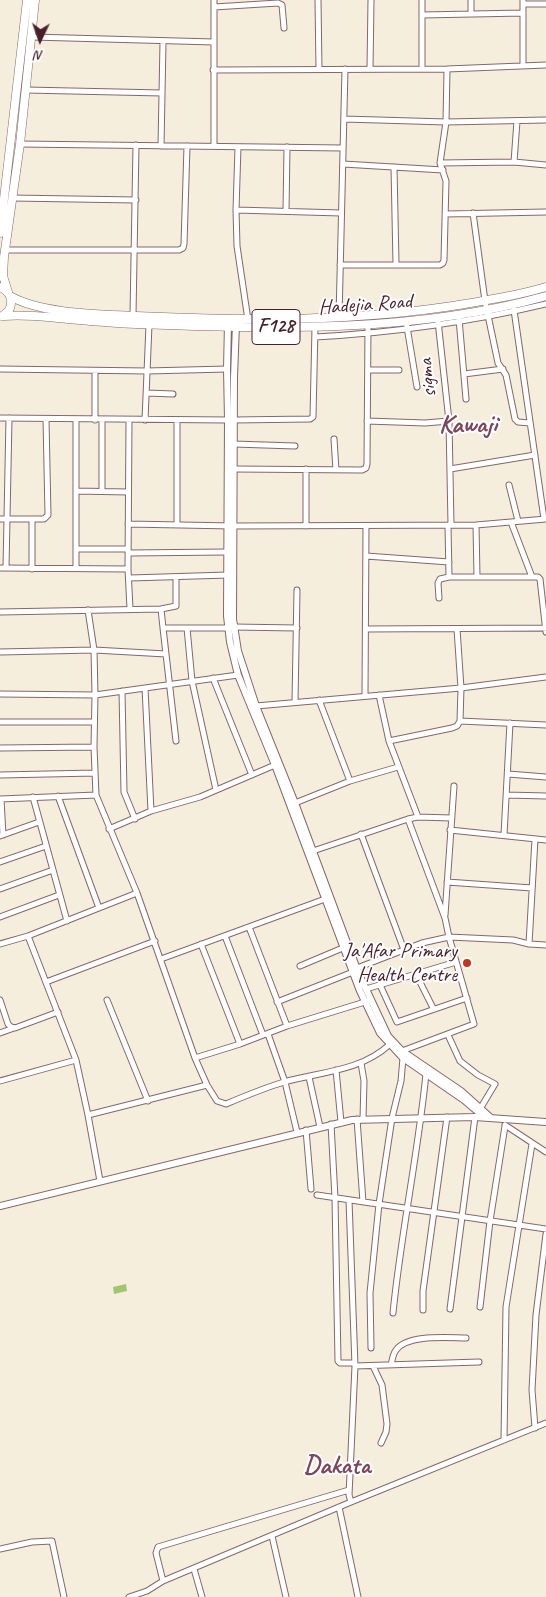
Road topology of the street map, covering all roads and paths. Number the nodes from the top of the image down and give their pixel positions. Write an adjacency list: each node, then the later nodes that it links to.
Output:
1 (27, 0): 54 (main road)
2 (35, 0): 15 (main road)
3 (214, 0): 10 (street)
4 (318, 0): 20 (street)
5 (371, 0): 22 (street)
6 (422, 0): 13 (street)
7 (471, 0): 12 (street)
8 (523, 2): 9 (street); 11 (street)
9 (546, 4)
10 (214, 7): 14 (street); 17 (street)
11 (523, 13): 12 (street); 19 (street)
12 (471, 14): 13 (street)
13 (422, 15): 23 (street)
14 (284, 28)
15 (32, 38): 16 (street); 26 (main road)
16 (163, 42): 17 (street); 27 (street)
17 (214, 42): 25 (street)
18 (546, 65): 19 (street)
19 (523, 66): 24 (street)
20 (319, 69): 21 (street); 25 (street)
21 (346, 69): 22 (street); 28 (street)
22 (370, 69): 23 (street)
23 (422, 69): 24 (street)
24 (446, 69): 31 (street)
25 (213, 70): 36 (street)
26 (26, 90): 27 (street); 32 (main road)
27 (162, 93): 34 (street)
28 (344, 119): 31 (street); 39 (street)
29 (546, 120): 30 (street)
30 (517, 121): 31 (street); 40 (street)
31 (446, 122): 41 (street)
32 (20, 144): 33 (street); 46 (main road)
33 (136, 145): 34 (street); 47 (street)
34 (161, 146): 35 (street)
35 (187, 146): 36 (street); 55 (street)
36 (214, 146): 37 (street)
37 (238, 146): 38 (street); 48 (street)
38 (287, 147): 39 (street); 49 (street)
39 (343, 148): 42 (street)
40 (514, 162): 41 (street); 43 (street)
41 (440, 163): 45 (street)
42 (343, 164): 44 (street); 51 (street)
43 (546, 165)
44 (394, 167): 45 (street); 57 (street)
45 (443, 170): 53 (street)
46 (12, 198): 47 (street); 56 (main road)
47 (136, 200): 55 (street)
48 (236, 210): 49 (street); 70 (street)
49 (286, 211): 51 (street)
50 (546, 212): 52 (street)
51 (341, 213): 58 (street)
52 (474, 213): 53 (street); 64 (street)
53 (446, 214): 57 (street)
54 (0, 233)
55 (135, 249): 56 (street); 67 (street)
56 (5, 250): 61 (main road)
57 (396, 264): 58 (street)
58 (340, 265): 69 (street)
59 (0, 287): 61 (main road, F128)
60 (546, 287): 64 (main road, Hadejia Road / F128)
61 (9, 294): 66 (main road); 67 (main road, Hadejia Road / F128)
62 (546, 296): 65 (main road, Hadejia Road / F128)
63 (546, 304): 65 (street)
64 (487, 308): 65 (main road, Hadejia Road / F128); 68 (main road, Hadejia Road / F128); 69 (main road, Hadejia Road / F128); 82 (street)
65 (514, 308): 104 (street)
66 (2, 316): 74 (main road, Hadejia Road / F128)
67 (133, 316): 73 (main road, Hadejia Road / F128)
68 (458, 317): 72 (main road, Hadejia Road / F128); 87 (street)
69 (339, 318): 70 (main road, Hadejia Road / F128)
70 (248, 320): 73 (main road, Hadejia Road / F128)
71 (406, 321): 72 (main road, Hadejia Road / F128); 75 (main road, Hadejia Road / F128); 77 (street)
72 (438, 321): 77 (street); 103 (street, sigma)
73 (232, 323): 74 (main road, Hadejia Road / F128); 76 (main road, Hadejia Road / F128); 81 (street); 101 (street)
74 (149, 324): 86 (street)
75 (368, 324): 76 (main road, Hadejia Road / F128); 78 (street)
76 (315, 327): 79 (street)
77 (408, 330): 78 (street); 88 (street)
78 (368, 334): 79 (street); 83 (street)
79 (315, 337): 101 (street)
80 (0, 369): 85 (street)
81 (227, 369): 86 (street); 101 (street)
82 (503, 369): 87 (street); 104 (street)
83 (368, 370): 84 (street); 102 (street)
84 (399, 370)
85 (95, 371): 86 (street); 96 (street)
86 (148, 371): 89 (street)
87 (464, 374): 91 (street)
88 (417, 387)
89 (146, 393): 90 (street); 99 (street)
90 (174, 394)
91 (466, 399)
92 (0, 418): 93 (street)
93 (9, 418): 94 (street); 120 (street)
94 (46, 419): 95 (street); 117 (street)
95 (76, 420): 96 (street); 114 (street)
96 (95, 420): 97 (street)
97 (102, 420): 98 (street); 115 (street)
98 (129, 420): 99 (street); 116 (street)
99 (145, 420): 100 (street)
100 (177, 420): 101 (street); 124 (street)
101 (231, 420): 106 (street); 127 (street)
102 (367, 421): 103 (street); 112 (street)
103 (449, 421): 110 (street, sigma)
104 (530, 423): 108 (street)
105 (334, 439): 112 (street)
106 (234, 444): 107 (street); 109 (street)
107 (295, 446)
108 (535, 455): 110 (street); 118 (street)
109 (234, 469): 111 (street); 127 (street)
110 (450, 469): 125 (street, sigma)
111 (306, 470): 112 (street); 128 (street)
112 (336, 470)
113 (509, 485): 121 (street)
114 (76, 491): 115 (street); 130 (street)
115 (102, 491): 116 (street)
116 (128, 492): 123 (street)
117 (32, 519): 120 (street); 138 (street)
118 (545, 519): 121 (street)
119 (0, 520): 120 (street)
120 (7, 520): 134 (street)
121 (518, 521): 122 (street)
122 (511, 522): 126 (street); 144 (street)
123 (128, 524): 124 (street); 131 (street)
124 (177, 525): 127 (street)
125 (449, 525): 126 (street); 129 (street); 135 (street, sigma)
126 (476, 525): 143 (street)
127 (230, 526): 128 (street); 132 (street); 155 (street)
128 (306, 526): 129 (street)
129 (366, 526): 133 (street)
130 (76, 549): 131 (street); 137 (street)
131 (128, 551): 132 (street); 139 (street)
132 (227, 552): 140 (street)
133 (366, 556): 135 (street); 158 (street)
134 (3, 560): 136 (street)
135 (449, 562): 142 (street, sigma)
136 (3, 568): 138 (street)
137 (76, 568): 138 (street); 139 (street)
138 (32, 569)
139 (128, 569): 145 (street)
140 (228, 575): 141 (street); 155 (street)
141 (176, 577): 145 (street); 149 (street)
142 (449, 577): 143 (street); 147 (street)
143 (477, 577): 144 (street)
144 (532, 577): 151 (street)
145 (130, 578): 148 (street)
146 (297, 590): 156 (street)
147 (439, 598)
148 (130, 609): 149 (street); 150 (street)
149 (161, 609): 153 (street)
150 (88, 610): 152 (street); 161 (street)
151 (545, 611): 157 (street)
152 (0, 612)
153 (163, 628): 154 (street); 163 (street)
154 (187, 628): 155 (street); 167 (street)
155 (231, 628): 156 (street); 164 (street); 178 (street)
156 (296, 628): 177 (street)
157 (546, 628): 159 (street); 160 (street)
158 (366, 629): 159 (street); 175 (street)
159 (458, 629): 170 (street)
160 (546, 632)
161 (94, 650): 162 (street); 163 (street); 174 (street)
162 (0, 652)
163 (166, 654): 168 (street)
164 (238, 675): 166 (street); 188 (street)
165 (546, 677): 170 (street)
166 (213, 678): 167 (street); 193 (street)
167 (192, 681): 168 (street); 197 (street)
168 (170, 684): 169 (street); 184 (street)
169 (145, 688): 171 (street); 205 (street)
170 (461, 688): 173 (street); 179 (street)
171 (122, 691): 174 (street); 208 (street)
172 (0, 694): 174 (street)
173 (379, 694): 175 (street); 185 (street)
174 (95, 695): 181 (street)
175 (365, 695): 176 (street)
176 (318, 700): 177 (street); 195 (street)
177 (295, 702): 178 (street)
178 (256, 706): 204 (street)
179 (460, 721): 182 (street); 185 (street)
180 (0, 722): 181 (street)
181 (94, 722): 186 (street)
182 (510, 723): 183 (street); 191 (street)
183 (546, 725)
184 (176, 741)
185 (389, 741): 189 (street)
186 (94, 746): 187 (street); 190 (street)
187 (0, 748)
188 (275, 765): 193 (street); 213 (street)
189 (398, 767): 195 (street); 206 (street)
190 (95, 772): 192 (street); 198 (street)
191 (508, 774): 194 (street); 199 (street)
192 (0, 775)
193 (252, 776): 197 (street)
194 (546, 777)
195 (350, 781): 204 (street)
196 (454, 786): 207 (street)
197 (216, 790): 205 (street)
198 (96, 795): 200 (street); 211 (street)
199 (506, 795): 201 (street); 216 (street)
200 (58, 796): 202 (street); 229 (street)
201 (546, 796)
202 (33, 798): 203 (street); 210 (street)
203 (0, 799): 215 (street)
204 (295, 803): 213 (street)
205 (151, 811): 208 (street)
206 (418, 817): 207 (street); 209 (street)
207 (451, 818): 212 (street)
208 (135, 819): 211 (street)
209 (408, 819): 214 (street); 231 (street)
210 (40, 822): 215 (street); 219 (street)
211 (109, 829): 226 (street)
212 (450, 830): 216 (street); 223 (street)
213 (303, 831): 220 (street); 228 (street)
214 (361, 834): 220 (street); 243 (street)
215 (2, 835)
216 (504, 835): 217 (street)
217 (535, 839): 218 (street); 224 (street)
218 (546, 840)
219 (46, 846): 221 (street); 222 (street)
220 (313, 851): 247 (street)
221 (0, 862)
222 (52, 870): 225 (street); 227 (street)
223 (447, 882): 224 (street); 231 (street)
224 (532, 888): 240 (street)
225 (0, 889)
226 (137, 893): 229 (street); 237 (street)
227 (59, 894): 230 (street); 232 (street)
228 (325, 899): 233 (street); 242 (street)
229 (99, 908): 232 (street)
230 (0, 917)
231 (445, 918): 236 (street)
232 (66, 920): 234 (street)
233 (249, 927): 235 (street); 256 (street)
234 (28, 936): 238 (street); 249 (street)
235 (224, 936): 239 (street); 262 (street)
236 (449, 937): 240 (street); 243 (street); 245 (street)
237 (154, 941): 244 (street); 249 (street)
238 (0, 944)
239 (201, 944): 244 (street); 264 (street)
240 (529, 944): 241 (street)
241 (546, 945)
242 (344, 947): 246 (street); 247 (street)
243 (404, 950): 247 (street)
244 (161, 958): 267 (street)
245 (456, 962): 248 (street); 252 (street)
246 (300, 966)
247 (355, 970): 251 (street); 255 (street); 256 (street)
248 (416, 974): 250 (street); 257 (street)
249 (46, 982): 258 (street)
250 (380, 985): 251 (street); 257 (street)
251 (366, 989): 255 (street)
252 (467, 998): 257 (street); 263 (street)
253 (0, 1000): 260 (street)
254 (108, 1000): 276 (street)
255 (368, 1001): 259 (street); 265 (street); 266 (street)
256 (277, 1002): 259 (street)
257 (433, 1008)
258 (58, 1012): 260 (street); 268 (street)
259 (287, 1026): 262 (street)
260 (14, 1028): 261 (street)
261 (0, 1033)
262 (265, 1034): 264 (street); 274 (street)
263 (448, 1035): 266 (street); 277 (street)
264 (240, 1044): 267 (street)
265 (389, 1045): 266 (street); 269 (street)
266 (402, 1055): 271 (street); 277 (street); 282 (street)
267 (196, 1058): 275 (street)
268 (76, 1060): 273 (street); 278 (street)
269 (362, 1063): 270 (street); 285 (street)
270 (336, 1070): 272 (street); 286 (street)
271 (426, 1074): 281 (street); 283 (street)
272 (309, 1077): 274 (street); 290 (street)
273 (0, 1081)
274 (285, 1082): 275 (street); 292 (street)
275 (207, 1085): 276 (street)
276 (148, 1101): 278 (street)
277 (480, 1109): 284 (street)
278 (88, 1115): 295 (street)
279 (447, 1117): 280 (street); 283 (street); 304 (street)
280 (475, 1117): 281 (street); 305 (street)
281 (484, 1117): 284 (street)
282 (392, 1118): 283 (street); 285 (street); 301 (street)
283 (421, 1118): 303 (street)
284 (491, 1118): 288 (street)
285 (360, 1119): 286 (street); 300 (street)
286 (341, 1122): 289 (street)
287 (546, 1122): 288 (street)
288 (506, 1123): 293 (street); 306 (street)
289 (331, 1124): 290 (street); 298 (street)
290 (320, 1127): 291 (street)
291 (306, 1130): 292 (street); 296 (street)
292 (298, 1132): 295 (street)
293 (532, 1144): 294 (street); 307 (street)
294 (546, 1152)
295 (100, 1181): 302 (street)
296 (311, 1189)
297 (317, 1195): 298 (street)
298 (334, 1198): 299 (street); 317 (street)
299 (349, 1200): 300 (street); 317 (street)
300 (362, 1202): 301 (street)
301 (379, 1204): 303 (street); 315 (street)
302 (0, 1206)
303 (406, 1209): 304 (street); 313 (street)
304 (434, 1213): 305 (street); 312 (street)
305 (462, 1217): 306 (street); 311 (street)
306 (490, 1221): 307 (street); 310 (street)
307 (519, 1225): 308 (street); 322 (street)
308 (546, 1229)
309 (546, 1234): 321 (street)
310 (480, 1307)
311 (450, 1309)
312 (422, 1310)
313 (393, 1313)
314 (466, 1338): 318 (street)
315 (371, 1348)
316 (479, 1362): 318 (street)
317 (354, 1364): 319 (street); 324 (street)
318 (391, 1365): 319 (street)
319 (372, 1366): 323 (street)
320 (546, 1424): 321 (street)
321 (535, 1428): 322 (street)
322 (504, 1440): 325 (street)
323 (380, 1444)
324 (349, 1490): 325 (street); 330 (street)
325 (351, 1502): 326 (street)
326 (339, 1507): 327 (street); 335 (street)
327 (272, 1536): 329 (street); 334 (street)
328 (0, 1548): 331 (street)
329 (194, 1569): 330 (street); 333 (street)
330 (163, 1581): 332 (street)
331 (64, 1597)
332 (129, 1597)
333 (202, 1597)
334 (286, 1597)
335 (358, 1597)

